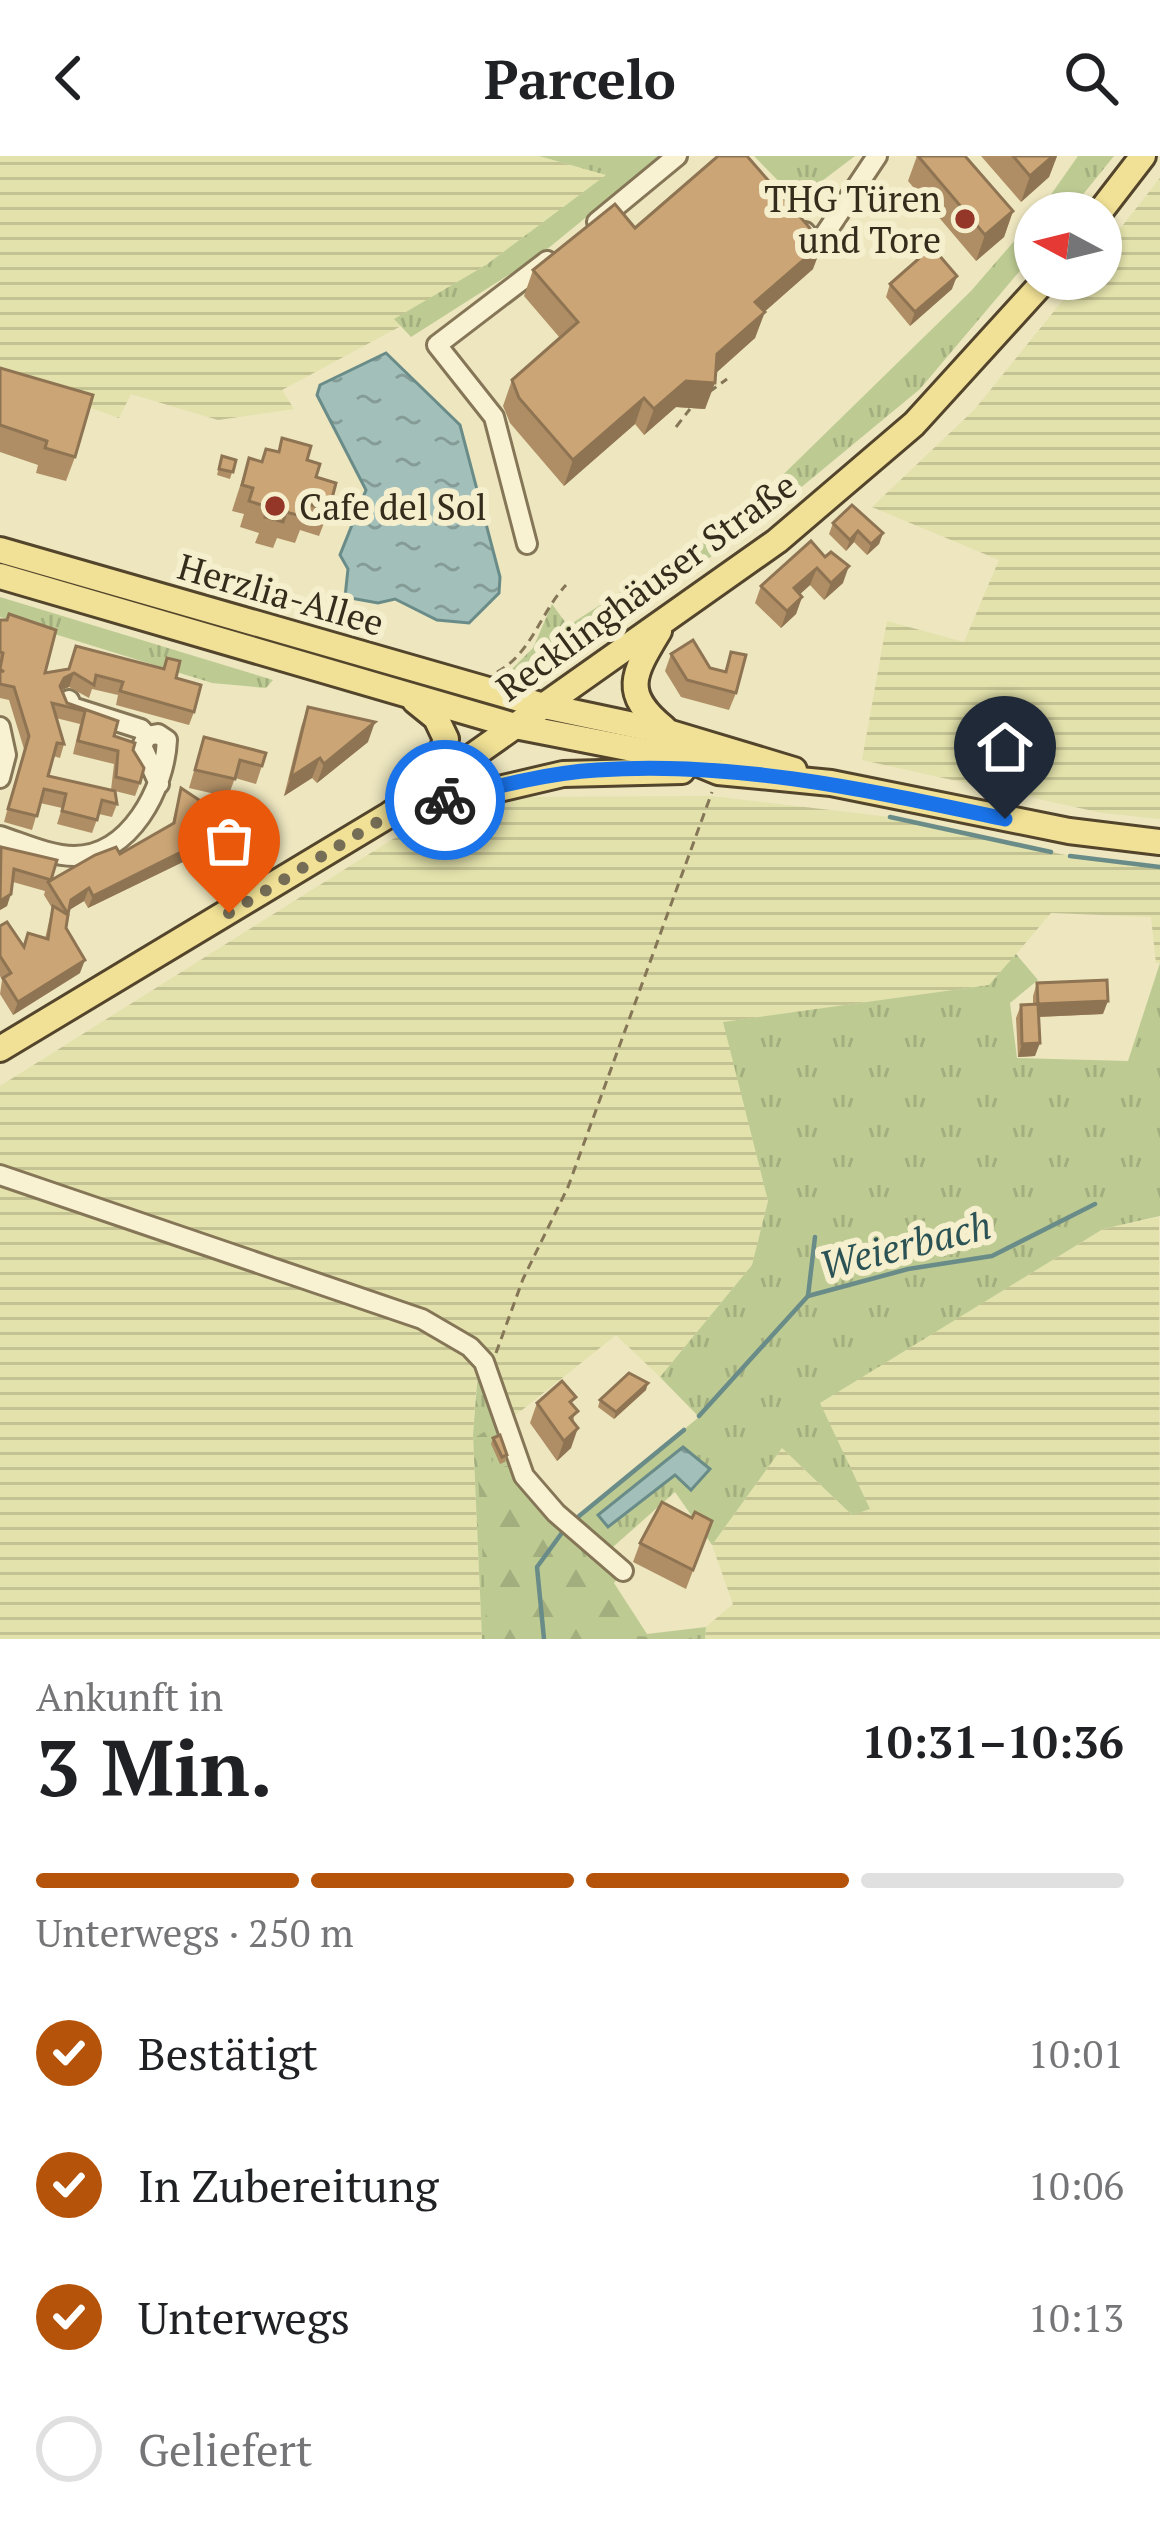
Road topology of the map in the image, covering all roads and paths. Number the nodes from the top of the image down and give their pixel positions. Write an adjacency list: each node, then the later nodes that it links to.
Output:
1 (677, 156): 6 (street)
2 (877, 156): 5 (street)
3 (1143, 156): 4 (main road)
4 (1115, 192)
5 (794, 220)
6 (585, 231)
7 (566, 246): 13 (street)
8 (1027, 300): 17 (main road, Recklinghäuser Straße)
9 (728, 379): 10 (path)
10 (706, 394)
11 (691, 408): 12 (path)
12 (676, 427)
13 (527, 544)
14 (0, 550): 21 (main road, Herzlia-Allee)
15 (0, 576): 19 (main road, Herzlia-Allee)
16 (566, 585): 18 (path)
17 (664, 623): 21 (main road, Recklinghäuser Straße); 24 (main road)
18 (490, 675)
19 (403, 694): 22 (main road, Herzlia-Allee); 28 (main road)
20 (69, 700): 30 (street)
21 (544, 706): 22 (main road, Recklinghäuser Straße); 24 (main road, Herzlia-Allee)
22 (515, 726): 25 (main road, Herzlia-Allee); 28 (main road, Recklinghäuser Straße)
23 (0, 727): 26 (street)
24 (671, 733): 27 (main road, Herzlia-Allee)
25 (718, 772): 27 (main road); 29 (main road); 36 (path)
26 (0, 778)
27 (831, 783): 31 (main road)
28 (428, 789): 29 (main road, Recklinghäuser Straße)
29 (389, 815): 33 (main road, Recklinghäuser Straße)
30 (0, 836)
31 (1160, 842)
32 (176, 843): 33 (path)
33 (252, 898): 34 (main road, Recklinghäuser Straße)
34 (0, 1048)
35 (0, 1175): 36 (street)
36 (489, 1378): 37 (street)
37 (622, 1570)

